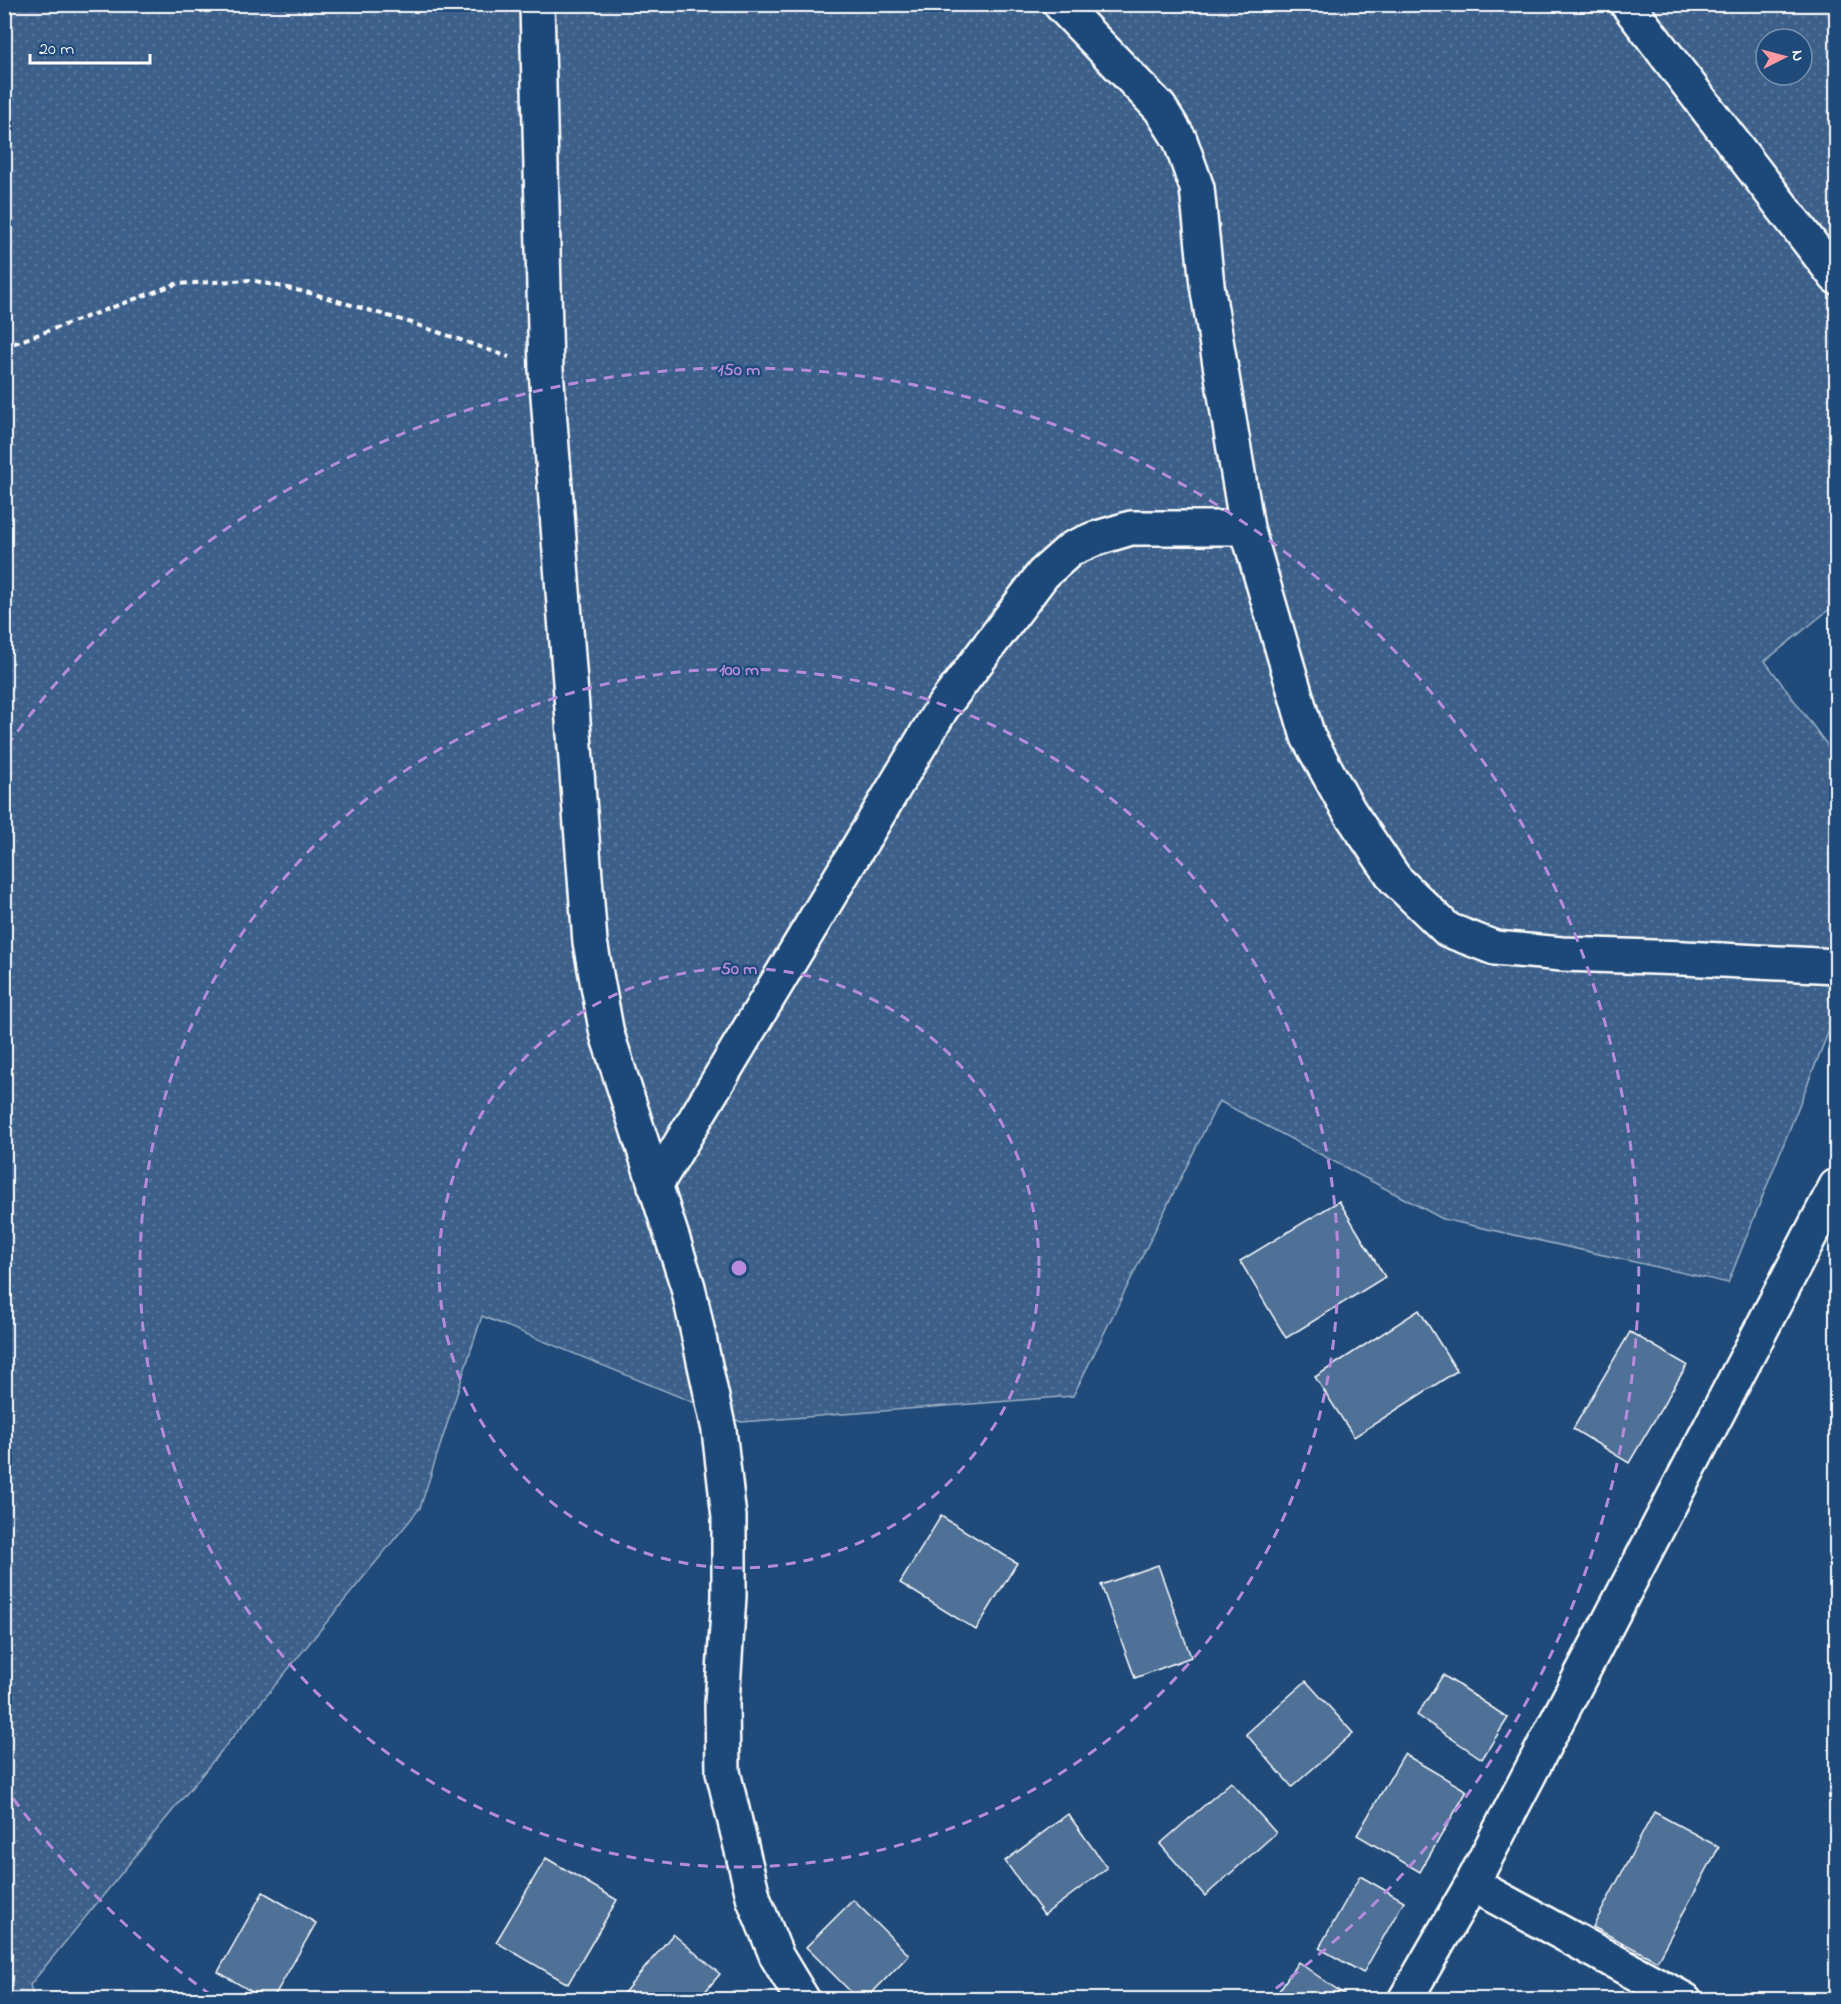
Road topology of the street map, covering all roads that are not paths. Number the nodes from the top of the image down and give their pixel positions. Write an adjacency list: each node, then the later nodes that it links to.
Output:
1 (537, 4): 7 (street)
2 (1060, 4): 5 (street)
3 (1627, 4): 4 (street)
4 (1836, 277)
5 (1247, 528): 6 (street); 7 (street)
6 (1836, 966)
7 (655, 1186): 10 (street)
8 (1833, 1200): 9 (street)
9 (1472, 1884): 11 (street); 12 (street)
10 (803, 2000)
11 (1405, 2000)
12 (1685, 2000)

